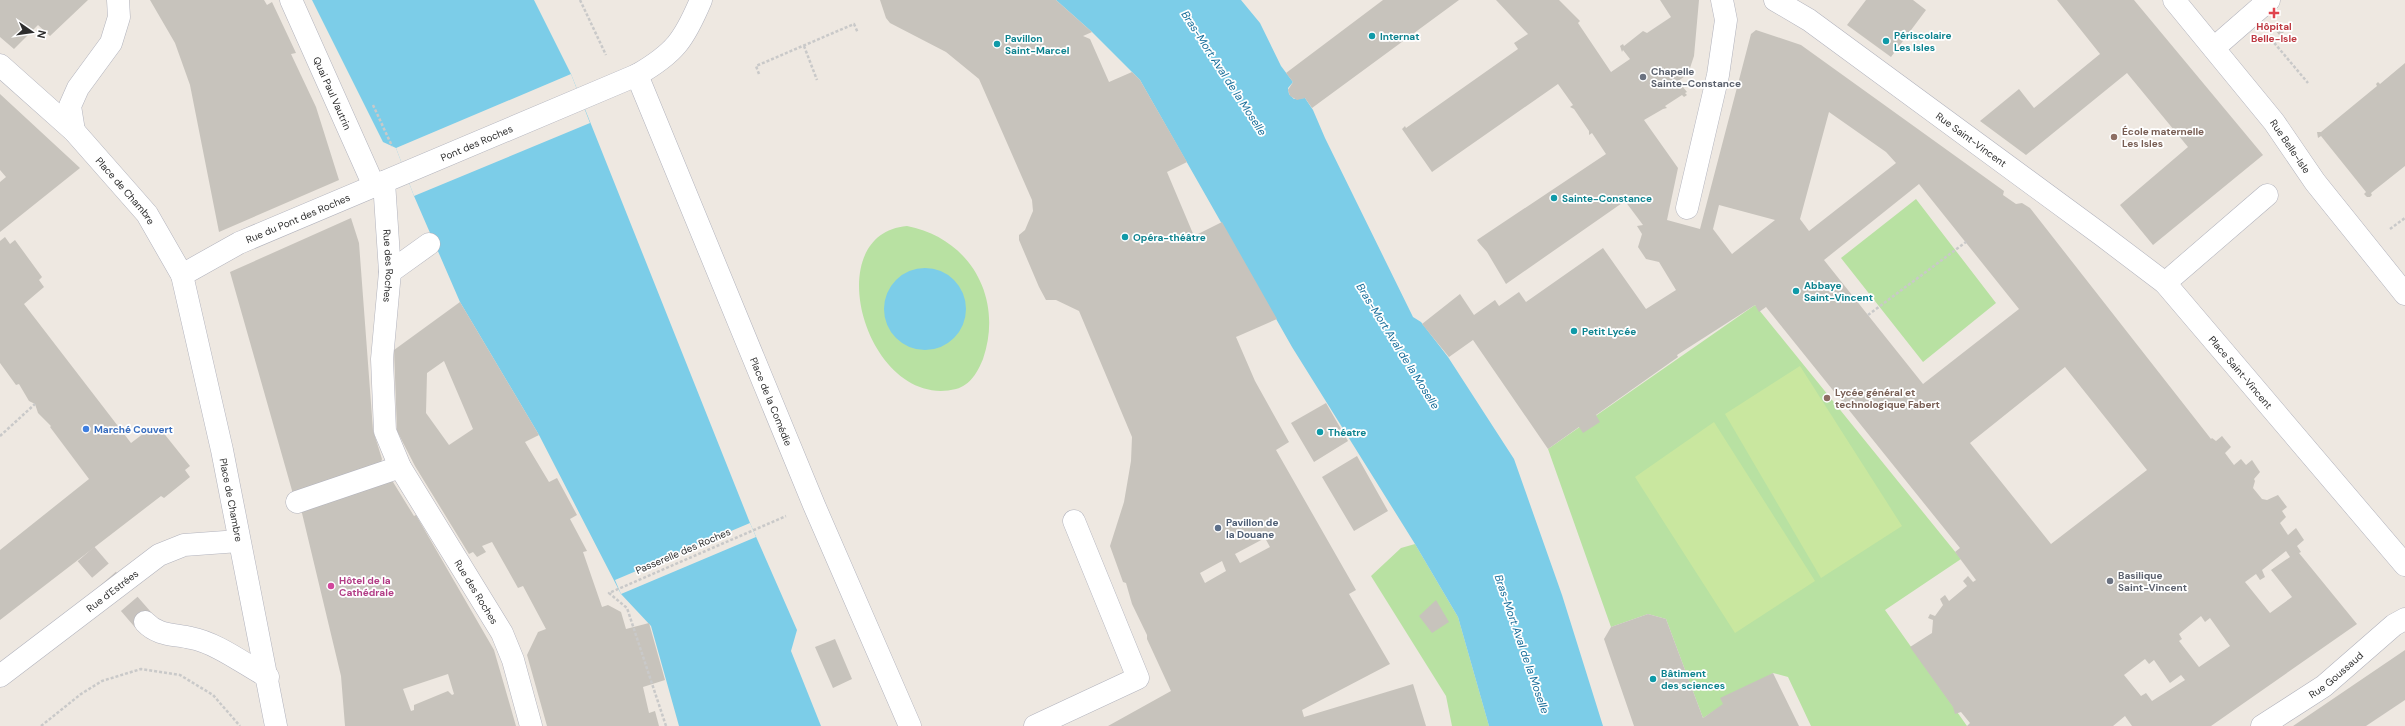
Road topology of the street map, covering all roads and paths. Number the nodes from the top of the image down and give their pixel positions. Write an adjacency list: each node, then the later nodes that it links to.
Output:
1 (118, 0): 19 (street)
2 (290, 0): 20 (street, Quai Paul Vautrin)
3 (580, 0): 13 (path)
4 (702, 0): 16 (street)
5 (1722, 0): 22 (street)
6 (1775, 0): 29 (street, Rue Saint-Vincent)
7 (2174, 0): 12 (street, Rue Belle-Isle)
8 (2269, 0): 9 (street)
9 (2251, 16): 12 (street); 18 (path)
10 (858, 33): 11 (path)
11 (804, 46): 15 (path); 17 (path)
12 (2214, 48): 30 (street, Rue Belle-Isle)
13 (608, 58)
14 (0, 65): 19 (street, Place de Chambre)
15 (759, 74)
16 (638, 75): 20 (street, Pont des Roches); 36 (street, Place de la Comédie)
17 (817, 80)
18 (2308, 83)
19 (74, 131): 28 (street, Place de Chambre)
20 (379, 184): 27 (street, Rue des Roches); 28 (street, Rue du Pont des Roches)
21 (2267, 195): 29 (street)
22 (1687, 208)
23 (2405, 218): 24 (path)
24 (2388, 231)
25 (1966, 242): 31 (path)
26 (429, 244): 27 (street)
27 (390, 272): 34 (street, Rue des Roches)
28 (182, 275): 38 (street, Place de Chambre)
29 (2165, 283): 39 (street, Place Saint-Vincent)
30 (2405, 294)
31 (1868, 314)
32 (35, 404): 33 (path)
33 (0, 436)
34 (400, 467): 35 (street); 47 (street, Rue des Roches)
35 (297, 502)
36 (814, 505): 48 (path, Passerelle des Roches); 49 (street, Place de la Comédie)
37 (1074, 521): 50 (street)
38 (239, 542): 42 (street, Rue d'Estrées); 43 (street, Place de Chambre)
39 (2405, 565)
40 (2405, 619): 51 (street, Rue Goussaud)
41 (145, 622): 43 (street)
42 (0, 676)
43 (268, 677): 46 (street, Place de Chambre)
44 (41, 726): 45 (path)
45 (240, 726)
46 (276, 726)
47 (531, 726)
48 (666, 726)
49 (910, 726)
50 (1035, 726)
51 (2262, 726)

